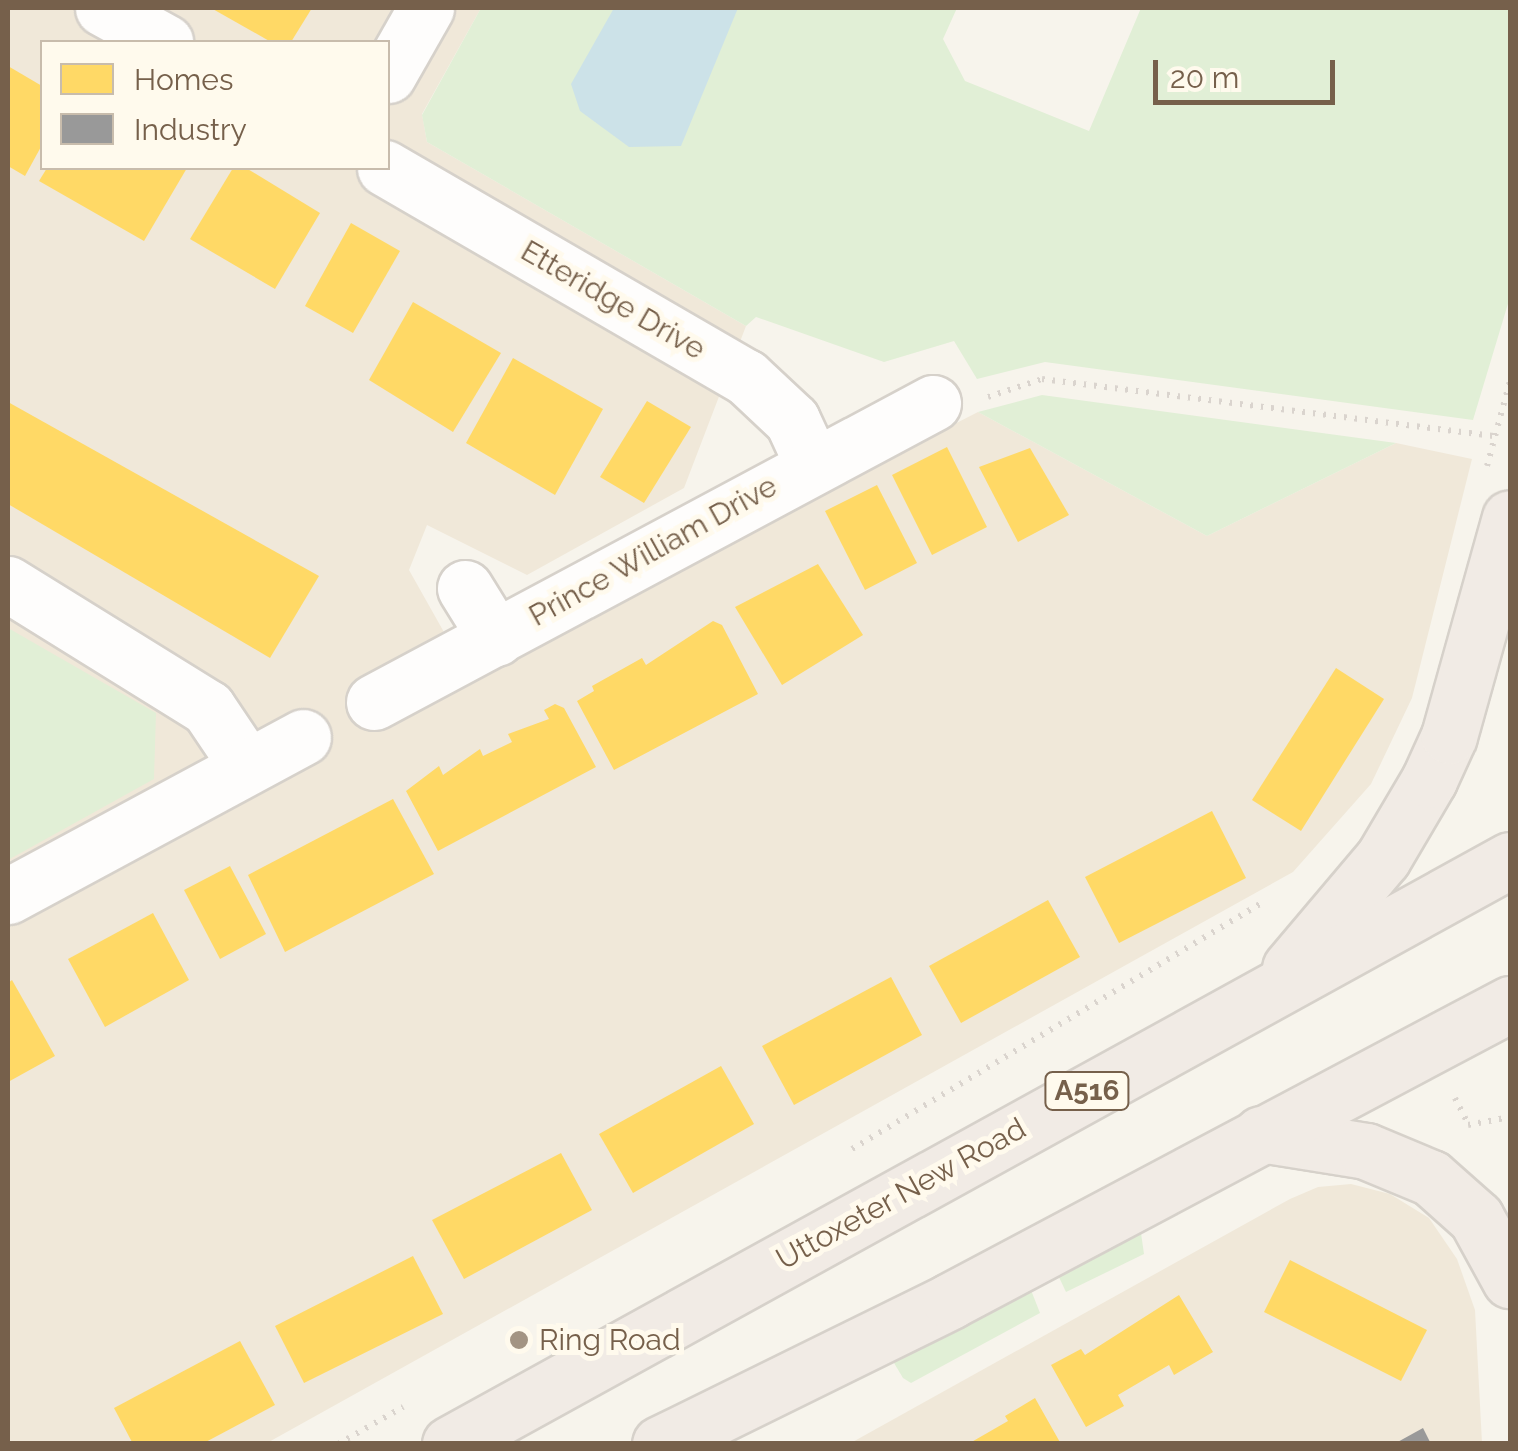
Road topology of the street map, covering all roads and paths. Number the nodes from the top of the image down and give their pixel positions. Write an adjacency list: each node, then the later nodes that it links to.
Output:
1 (103, 8): 3 (street)
2 (426, 8): 4 (street)
3 (160, 40)
4 (390, 71)
5 (387, 170): 9 (street, Etteridge Drive)
6 (1510, 380): 8 (path)
7 (933, 404): 8 (path); 9 (street, Prince William Drive)
8 (1495, 436): 10 (path)
9 (812, 462): 14 (street, Prince William Drive)
10 (1486, 470)
11 (1510, 518): 22 (highway)
12 (8, 584): 17 (street)
13 (465, 588): 14 (street)
14 (496, 638): 15 (street, Prince William Drive)
15 (374, 702)
16 (303, 738): 17 (street)
17 (246, 763): 19 (street)
18 (1510, 860): 22 (highway, Uttoxeter New Road / A516)
19 (8, 896)
20 (1272, 896): 21 (path)
21 (1162, 967)
22 (1268, 993): 26 (highway, Uttoxeter New Road / A516)
23 (1510, 1004): 24 (highway)
24 (1260, 1134): 25 (highway); 27 (highway)
25 (1510, 1280)
26 (450, 1444)
27 (660, 1444)

